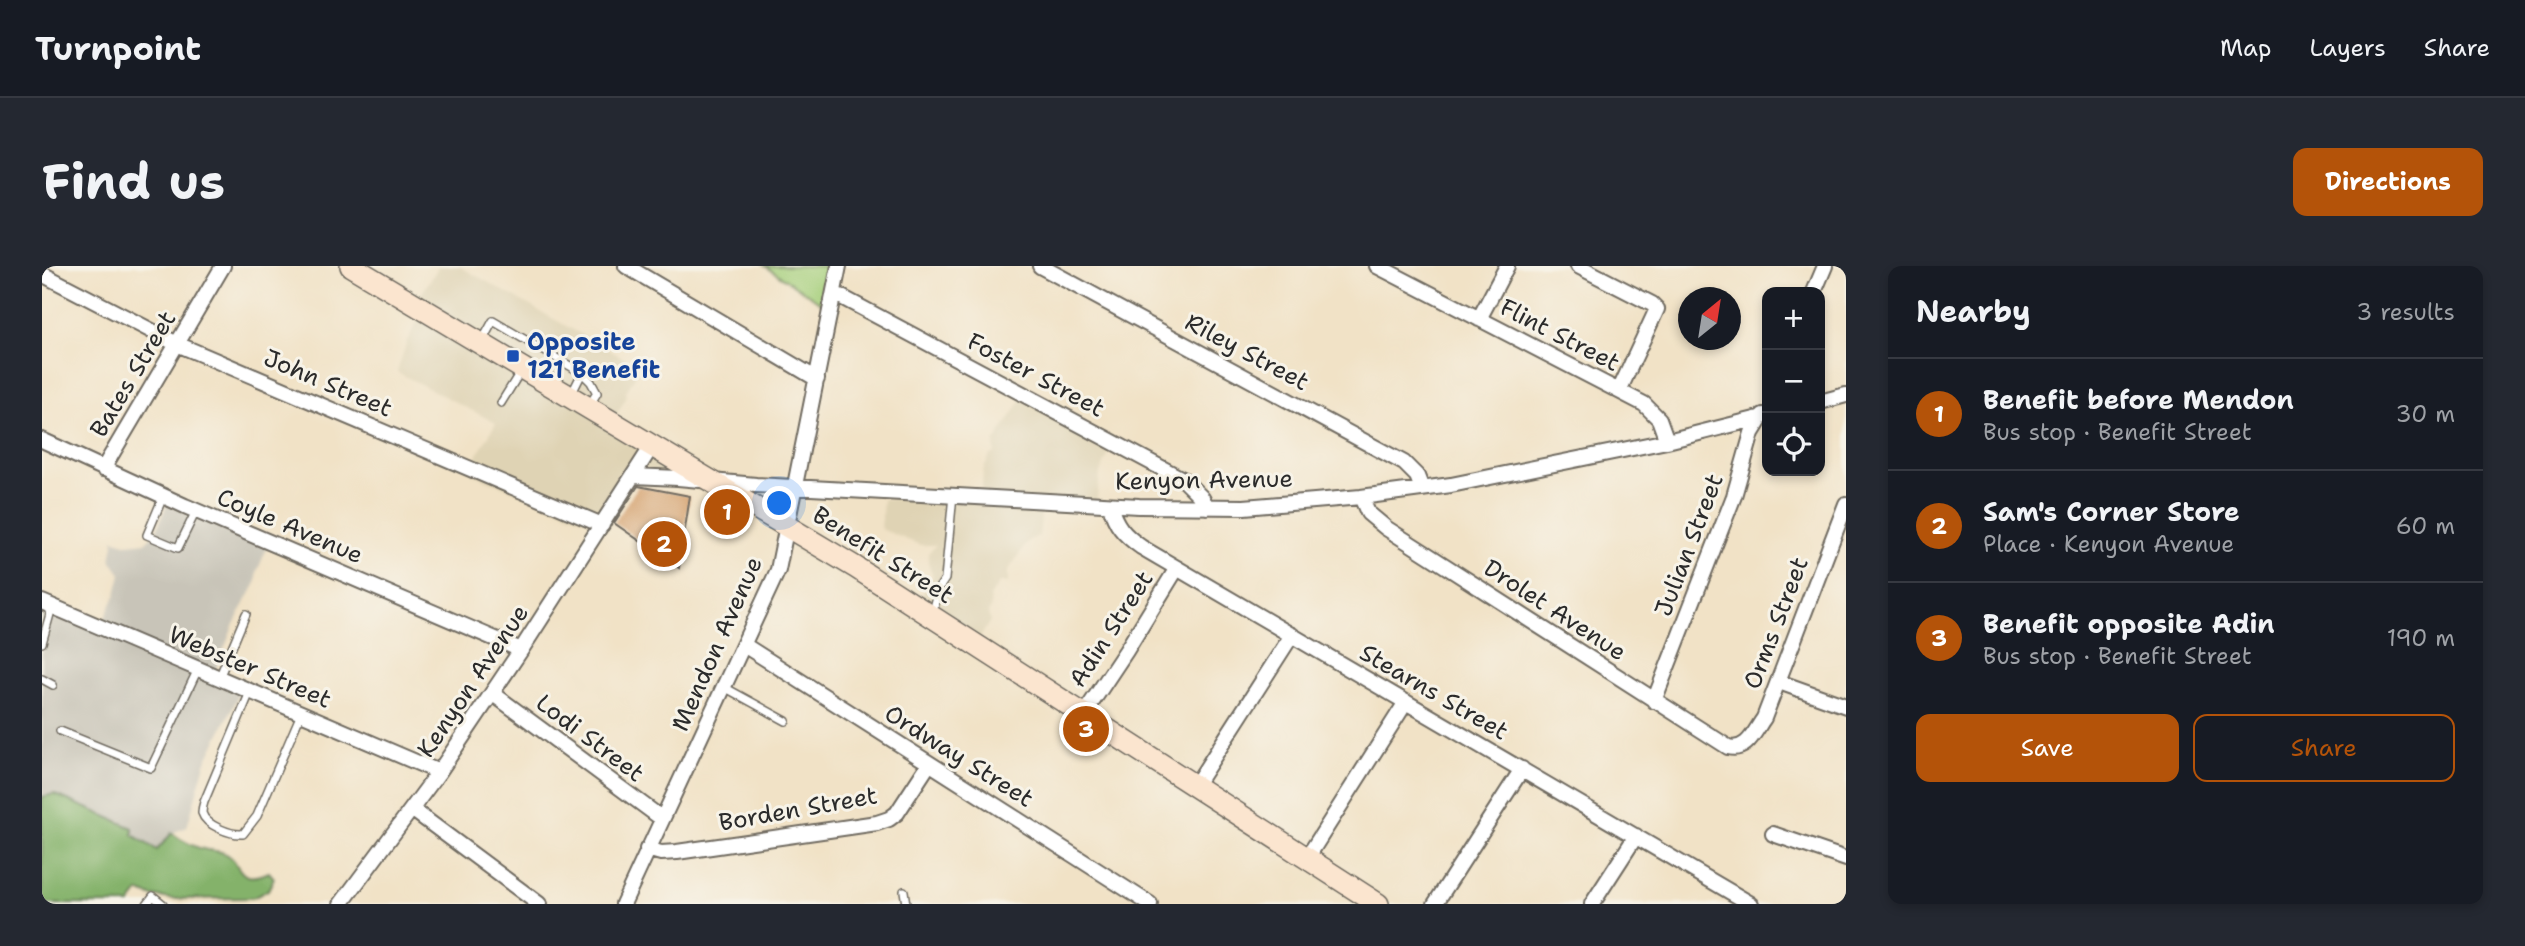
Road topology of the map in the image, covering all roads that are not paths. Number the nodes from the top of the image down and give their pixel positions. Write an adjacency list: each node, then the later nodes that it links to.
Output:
1 (223, 266): 14 (street, Bates Street)
2 (351, 266): 15 (street, Benefit Street)
3 (626, 266): 18 (street)
4 (839, 266): 12 (street, Mendon Avenue)
5 (1040, 266): 33 (street, Riley Street)
6 (1377, 266): 13 (street, Flint Street)
7 (1507, 266): 13 (street)
8 (1578, 266): 19 (street)
9 (1825, 266): 11 (street)
10 (42, 274): 14 (street, John Street)
11 (1816, 287)
12 (834, 293): 18 (street, Mendon Avenue); 39 (street, Foster Street)
13 (1479, 319): 19 (street, Flint Street)
14 (177, 344): 29 (street, Bates Street); 41 (street, John Street)
15 (481, 344): 16 (street, Benefit Street); 17 (lane)
16 (523, 369): 22 (street, Benefit Street); 23 (lane)
17 (582, 373): 22 (lane); 22 (lane)
18 (817, 379): 32 (street, Mendon Avenue)
19 (1619, 391): 27 (street, Flint Street)
20 (1846, 395): 21 (street)
21 (1825, 401)
22 (579, 402): 28 (street, Benefit Street)
23 (501, 403)
24 (1762, 414): 27 (street, Kenyon Avenue)
25 (1762, 418): 59 (street, Julian Street)
26 (42, 440): 29 (street, Coyle Avenue)
27 (1667, 442): 33 (street, Kenyon Avenue)
28 (652, 446): 30 (street, Kenyon Avenue); 31 (street, Benefit Street)
29 (103, 469): 35 (street, Coyle Avenue)
30 (634, 476): 31 (street, Kenyon Avenue); 41 (street, Kenyon Avenue)
31 (713, 483): 32 (street, Kenyon Avenue); 42 (street, Benefit Street)
32 (794, 487): 34 (street, Kenyon Avenue); 42 (street, Mendon Avenue)
33 (1422, 489): 36 (street, Kenyon Avenue)
34 (953, 495): 38 (street, Kenyon Avenue); 46 (lane)
35 (164, 496): 40 (street, Coyle Avenue); 40 (lane)
36 (1361, 497): 39 (street, Kenyon Avenue); 59 (street, Drolet Avenue)
37 (1846, 504): 54 (street, Orms Street)
38 (1110, 505): 39 (street, Kenyon Avenue); 43 (street, Stearns Street)
39 (1207, 507)
40 (196, 511): 50 (street, Coyle Avenue)
41 (601, 525): 50 (street, Kenyon Avenue)
42 (788, 526): 46 (street, Benefit Street); 49 (street, Mendon Avenue)
43 (1177, 568): 47 (street, Stearns Street); 63 (street, Adin Street)
44 (47, 604): 48 (lane); 51 (street, Webster Street)
45 (246, 614): 52 (lane)
46 (932, 616): 63 (street, Benefit Street)
47 (1292, 635): 60 (street, Stearns Street); 70 (street)
48 (42, 643)
49 (744, 645): 56 (street, Mendon Avenue); 67 (street, Ordway Street)
50 (521, 650): 58 (street, Kenyon Avenue)
51 (198, 669): 52 (street, Webster Street); 65 (lane)
52 (219, 678): 57 (street, Webster Street)
53 (42, 679): 55 (lane)
54 (1779, 681): 61 (street); 66 (street, Orms Street)
55 (53, 685)
56 (724, 687): 64 (lane); 72 (street, Mendon Avenue)
57 (250, 692): 62 (street, Webster Street); 62 (lane)
58 (492, 693): 69 (street, Kenyon Avenue); 72 (street, Lodi Street)
59 (1654, 701): 66 (street, Drolet Avenue)
60 (1406, 702): 68 (street, Stearns Street); 76 (street)
61 (1846, 706)
62 (301, 714): 69 (street, Webster Street)
63 (1084, 714): 70 (street, Benefit Street)
64 (786, 721)
65 (60, 731)
66 (1737, 750)
67 (929, 764): 75 (street, Borden Street); 85 (street, Ordway Street)
68 (1522, 769): 74 (street, Stearns Street); 87 (street)
69 (439, 772): 71 (street, Kenyon Avenue)
70 (1195, 786): 76 (street, Benefit Street)
71 (413, 810): 81 (street, Kenyon Avenue); 82 (street)
72 (661, 818): 75 (street, Mendon Avenue)
73 (1773, 834): 77 (street)
74 (1636, 836): 88 (street); 89 (street, Stearns Street)
75 (648, 849): 83 (street, Mendon Avenue)
76 (1307, 858): 86 (street, Benefit Street)
77 (1846, 859)
78 (904, 891): 84 (lane)
79 (147, 904): 80 (lane)
80 (163, 904)
81 (341, 904)
82 (539, 904)
83 (623, 904)
84 (906, 904)
85 (1150, 904)
86 (1378, 904)
87 (1435, 904)
88 (1592, 904)
89 (1750, 904)

